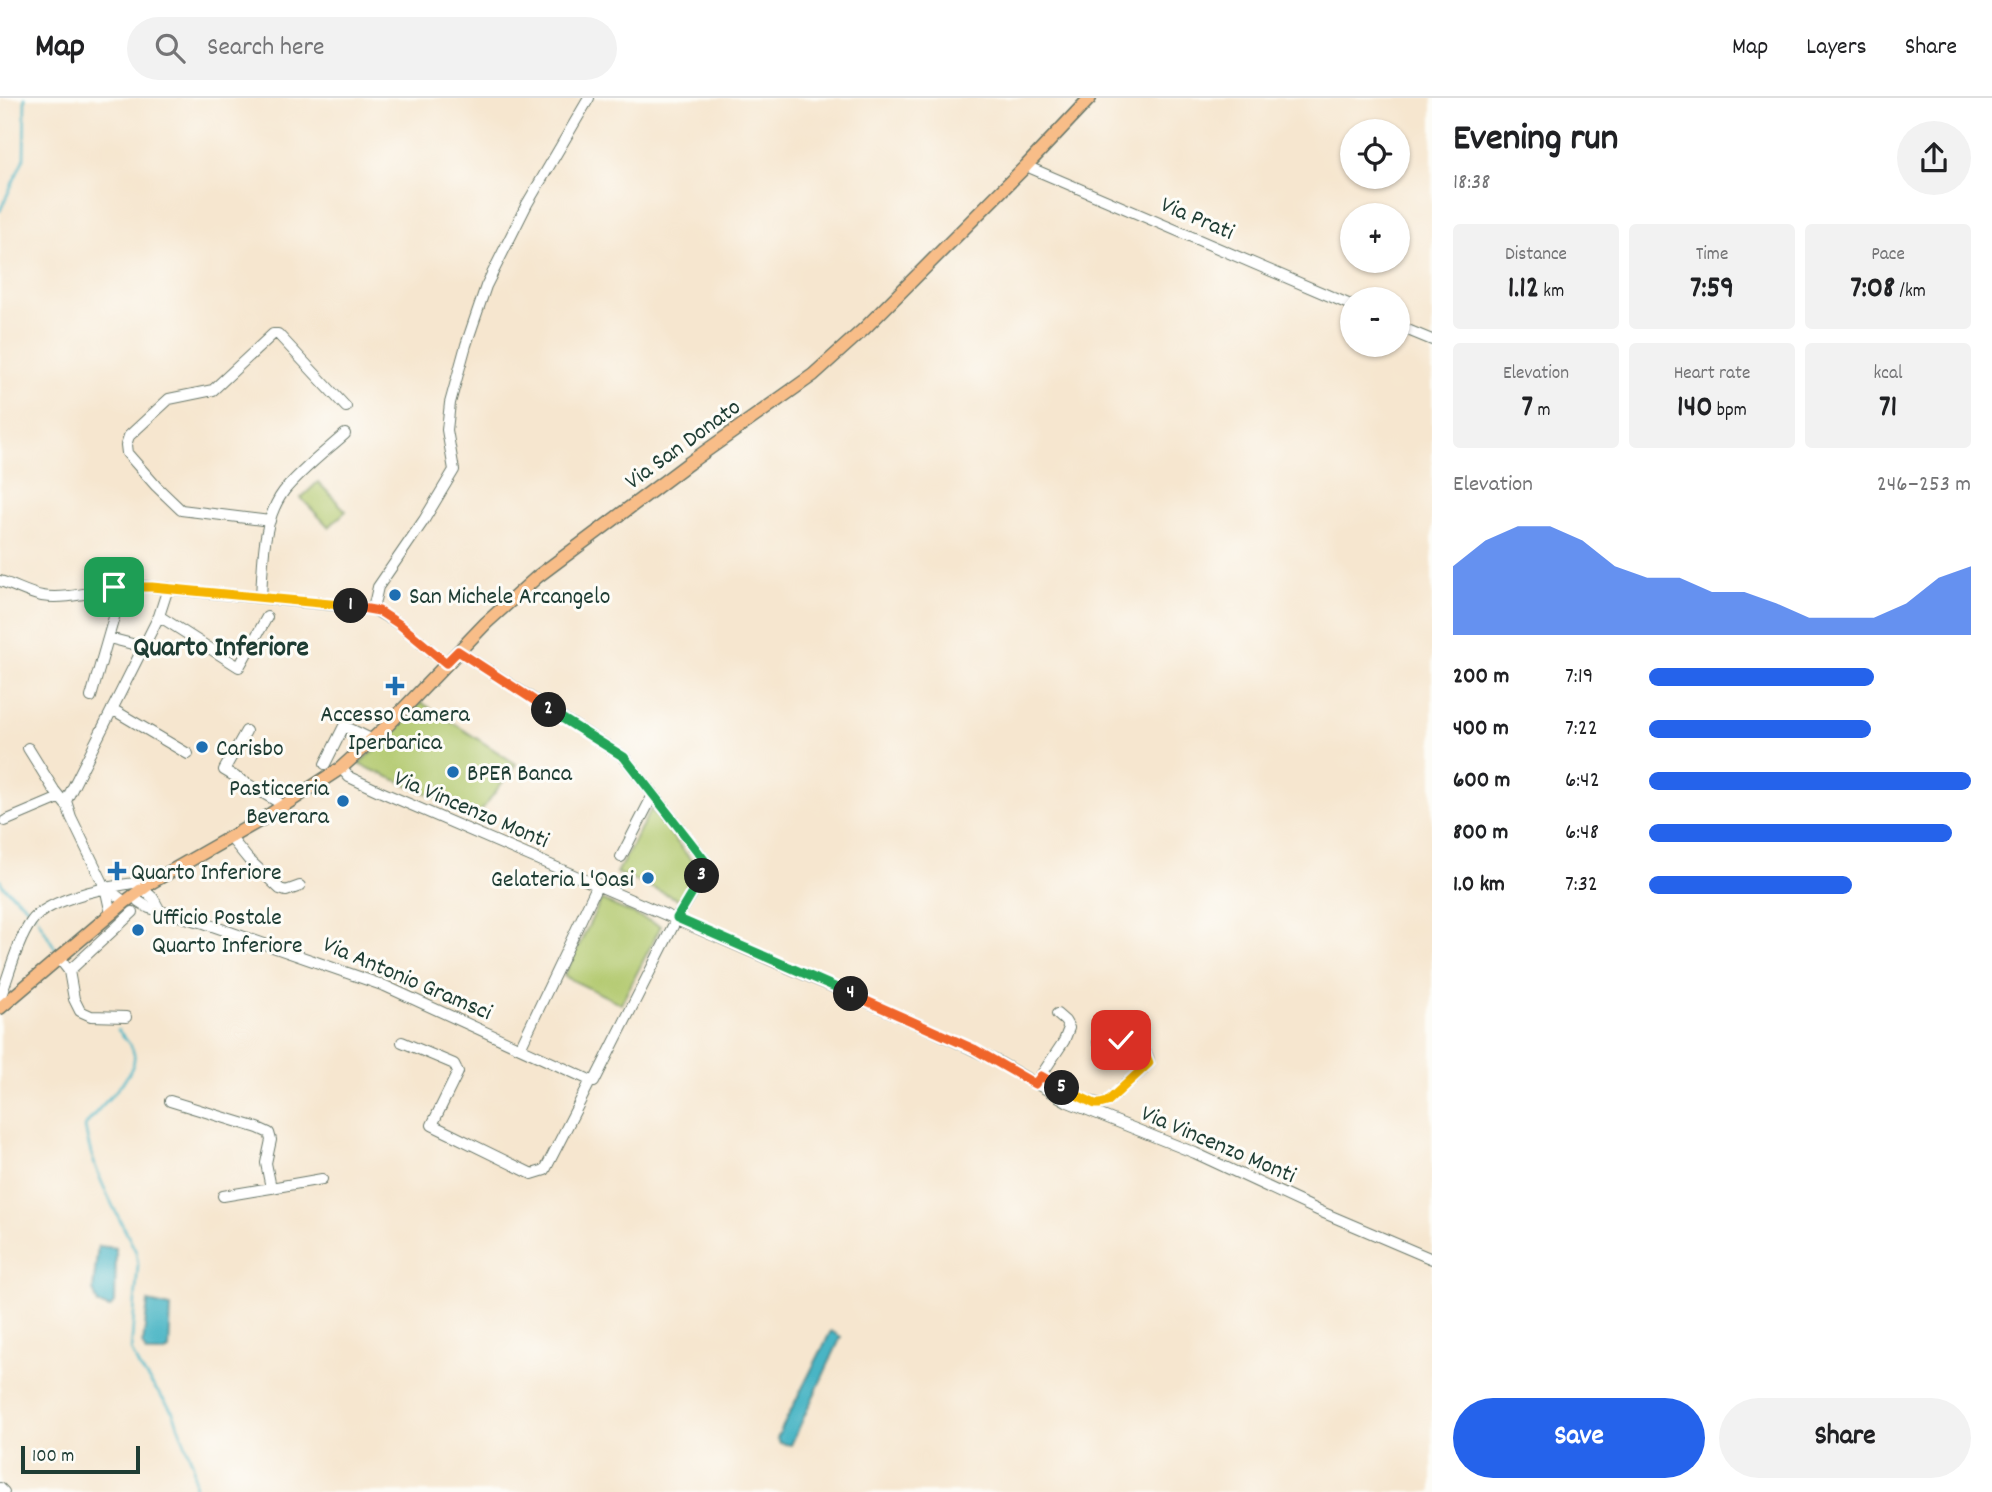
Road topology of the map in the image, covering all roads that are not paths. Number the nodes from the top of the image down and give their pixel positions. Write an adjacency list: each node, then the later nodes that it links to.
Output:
1 (589, 98): 14 (street)
2 (1090, 98): 3 (main road, Via San Donato)
3 (1026, 166): 4 (street, Via Prati); 19 (main road, Via San Donato)
4 (1340, 300)
5 (1410, 331): 6 (street)
6 (1432, 340)
7 (346, 407): 9 (street)
8 (345, 434): 9 (street)
9 (270, 521): 12 (street)
10 (0, 581): 11 (street)
11 (168, 588): 12 (street); 15 (street)
12 (261, 598): 14 (street)
13 (118, 600): 17 (street)
14 (373, 609): 20 (street)
15 (159, 616): 16 (street); 18 (street)
16 (267, 617)
17 (109, 638): 18 (street); 21 (street)
18 (144, 647): 22 (street)
19 (458, 651): 20 (main road, Via San Donato); 29 (street)
20 (446, 663): 24 (main road, Via San Donato)
21 (91, 697)
22 (112, 709): 26 (street); 30 (street)
23 (246, 731): 31 (street)
24 (373, 740): 27 (street); 28 (main road, Via San Donato)
25 (28, 748): 30 (street)
26 (188, 754)
27 (325, 764)
28 (341, 768): 31 (main road, Via San Donato); 35 (street, Via Vincenzo Monti)
29 (653, 795): 34 (street); 40 (street)
30 (63, 801): 32 (street); 37 (street)
31 (285, 806): 33 (main road, Via San Donato)
32 (5, 821)
33 (230, 837): 36 (street); 38 (main road, Via San Donato)
34 (621, 857)
35 (598, 884): 40 (street, Via Vincenzo Monti); 49 (street)
36 (300, 886)
37 (105, 887): 38 (street, Via Antonio Gramsci); 38 (street, Via San Donato); 39 (street); 43 (street, Via San Donato)
38 (137, 896): 39 (main road, Via San Donato); 42 (street); 49 (street, Via Antonio Gramsci)
39 (111, 914): 41 (main road, Via San Donato)
40 (677, 918): 50 (street); 51 (street, Via Vincenzo Monti)
41 (59, 958): 42 (street); 44 (main road, Via San Donato)
42 (69, 971): 46 (street)
43 (0, 998)
44 (0, 1008)
45 (1057, 1014): 51 (street)
46 (126, 1017)
47 (402, 1042): 50 (street)
48 (1098, 1042): 52 (street)
49 (520, 1048): 50 (street, Via Antonio Gramsci)
50 (591, 1080)
51 (1038, 1080): 52 (street, Via Vincenzo Monti)
52 (1060, 1093): 57 (street, Via Vincenzo Monti)
53 (170, 1101): 55 (street)
54 (322, 1179): 55 (street)
55 (271, 1188): 56 (street)
56 (223, 1196)
57 (1432, 1259)
58 (0, 1488): 59 (street)
59 (4, 1492)

